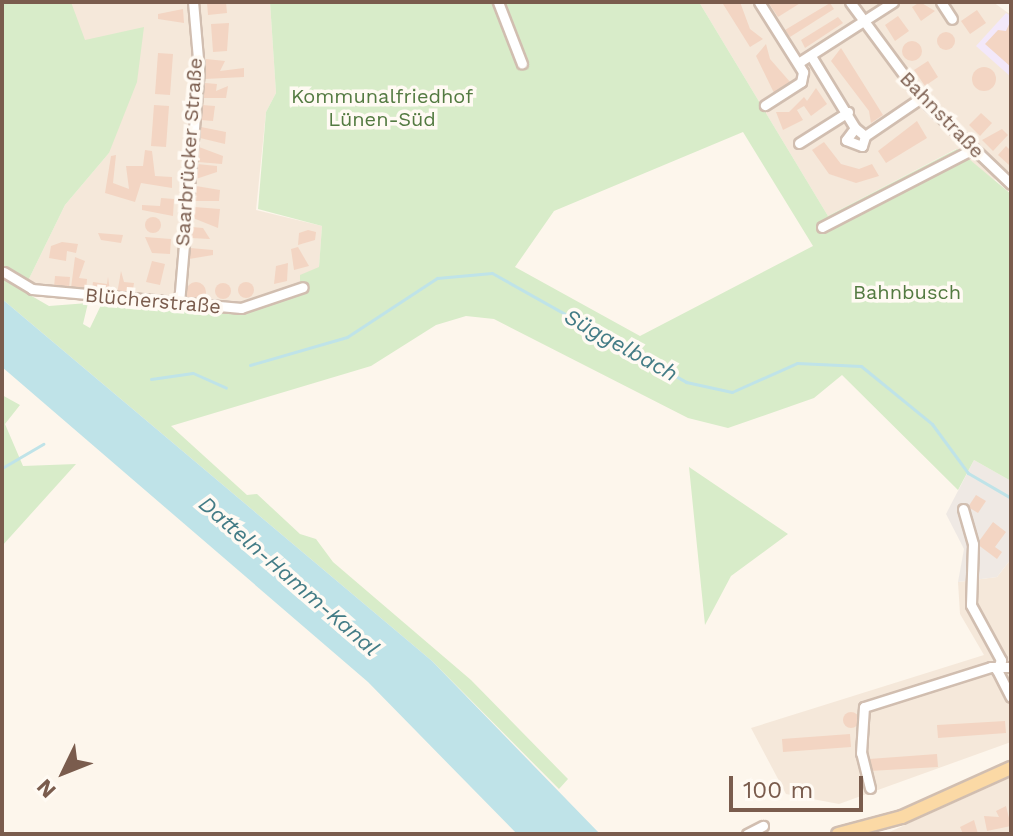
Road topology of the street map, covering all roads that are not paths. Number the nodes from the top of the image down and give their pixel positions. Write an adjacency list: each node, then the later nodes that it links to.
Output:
1 (193, 2): 23 (street, Saarbrücker Straße)
2 (498, 2): 11 (street)
3 (759, 2): 10 (street)
4 (850, 2): 8 (street, Bahnstraße)
5 (893, 2): 8 (street)
6 (941, 2): 7 (street)
7 (952, 19)
8 (864, 22): 9 (street); 12 (street, Bahnstraße)
9 (811, 56): 10 (street); 14 (street)
10 (798, 63): 13 (street)
11 (522, 64)
12 (921, 98): 16 (street); 18 (street, Bahnstraße)
13 (765, 105)
14 (848, 112): 15 (street); 17 (street)
15 (855, 128): 16 (street); 16 (street)
16 (865, 136)
17 (799, 143)
18 (973, 149): 19 (street, Bahnstraße); 20 (street)
19 (1011, 184)
20 (822, 227)
21 (4, 272): 23 (street, Blücherstraße)
22 (303, 287): 23 (street, Blücherstraße)
23 (179, 303)
24 (963, 509): 26 (street)
25 (1011, 667): 26 (street)
26 (997, 670): 27 (street); 29 (street)
27 (1011, 697)
28 (1011, 768): 32 (main road)
29 (870, 788)
30 (763, 826): 31 (street)
31 (747, 834)
32 (838, 834)

